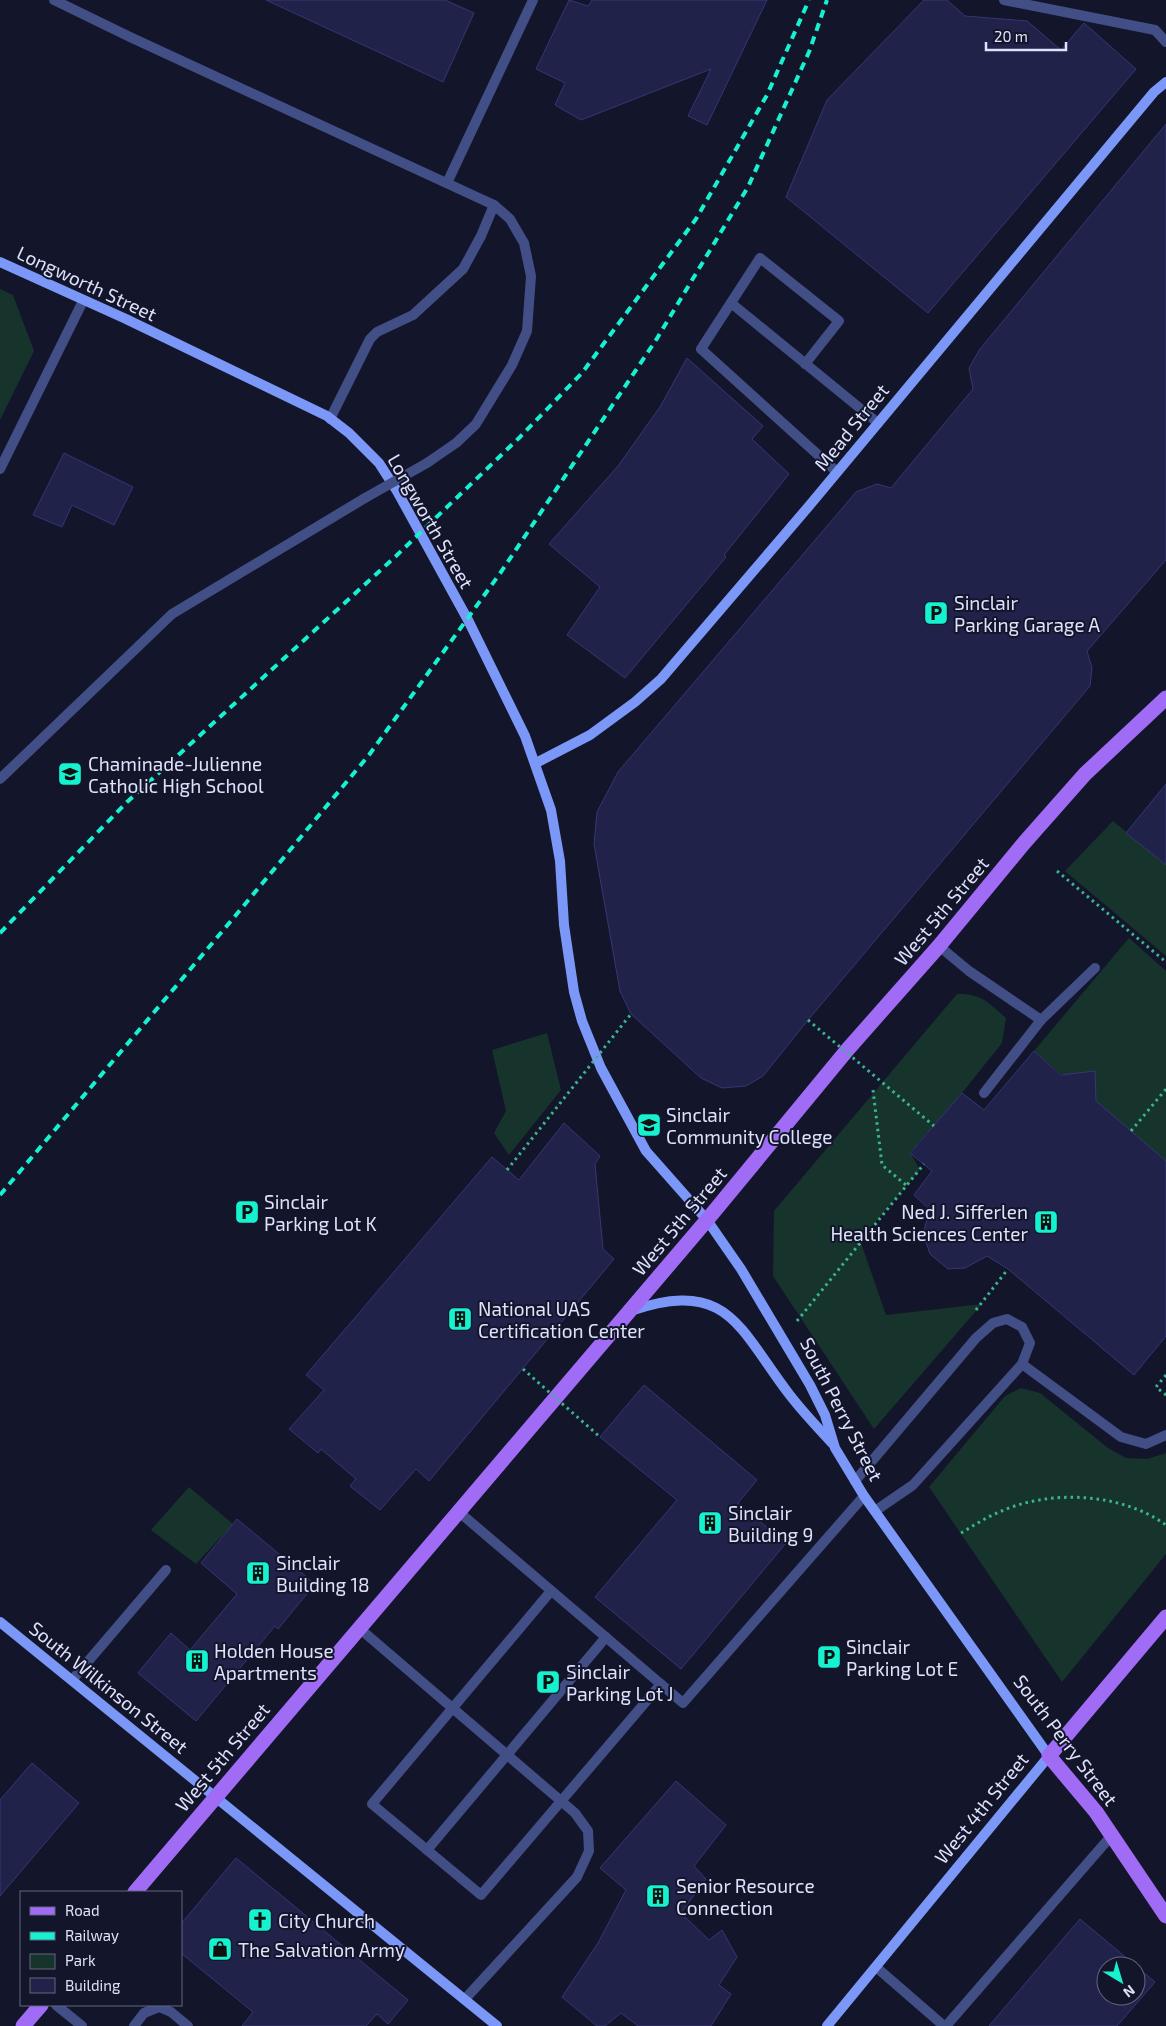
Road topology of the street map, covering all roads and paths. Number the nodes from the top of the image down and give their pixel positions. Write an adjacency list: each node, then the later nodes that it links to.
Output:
1 (54, 0): 6 (street)
2 (533, 0): 6 (street)
3 (1004, 0): 4 (street)
4 (1166, 42)
5 (1166, 82): 13 (street, Mead Street)
6 (447, 183): 7 (street)
7 (494, 205): 12 (street); 18 (street, bridge)
8 (0, 262): 9 (street, Longworth Street)
9 (83, 301): 12 (street, Longworth Street); 14 (street)
10 (731, 303): 11 (street); 11 (street); 15 (street)
11 (805, 364): 13 (street)
12 (330, 419): 17 (street, Longworth Street)
13 (878, 422): 15 (street, Mead Street)
14 (0, 469)
15 (837, 472): 17 (street, Mead Street)
16 (1166, 698): 20 (main road, West 5th Street)
17 (536, 763): 23 (street, Longworth Street)
18 (0, 779)
19 (1057, 871): 21 (path)
20 (939, 946): 26 (street); 35 (main road, West 5th Street)
21 (1166, 962)
22 (1094, 968): 26 (street)
23 (571, 974): 35 (street, South Perry Street)
24 (631, 1014): 33 (path, bridge)
25 (808, 1020): 30 (path, bridge)
26 (1041, 1020): 29 (street)
27 (1166, 1089): 31 (path)
28 (873, 1090): 34 (path)
29 (984, 1093)
30 (934, 1126)
31 (1130, 1131)
32 (924, 1164): 34 (path)
33 (507, 1170)
34 (906, 1185): 37 (path)
35 (706, 1220): 36 (main road, West 5th Street); 44 (street, South Perry Street)
36 (629, 1311): 44 (street); 48 (main road, West 5th Street)
37 (797, 1321)
38 (1022, 1364): 42 (street); 45 (street); 47 (street)
39 (523, 1369): 43 (path, bridge)
40 (1166, 1375): 41 (path)
41 (1166, 1395)
42 (1166, 1435)
43 (600, 1436)
44 (836, 1448): 45 (street, South Perry Street)
45 (855, 1481): 46 (street, South Perry Street)
46 (864, 1496): 47 (street, South Perry Street); 58 (street)
47 (875, 1511): 61 (street, South Perry Street)
48 (459, 1512): 52 (street); 55 (main road, West 5th Street)
49 (1166, 1525): 50 (path)
50 (961, 1533)
51 (166, 1570): 57 (street)
52 (552, 1591): 56 (street); 59 (street)
53 (1166, 1617): 61 (main road, West 4th Street)
54 (0, 1622): 57 (street, South Wilkinson Street)
55 (359, 1628): 59 (street); 62 (main road, West 5th Street)
56 (606, 1637): 58 (street); 60 (street)
57 (73, 1679): 62 (street, South Wilkinson Street)
58 (661, 1684): 63 (street)
59 (452, 1708): 60 (street); 65 (street)
60 (507, 1754): 63 (street); 65 (street)
61 (1049, 1756): 64 (main road, South Perry Street); 68 (street, West 4th Street)
62 (216, 1795): 66 (main road, West 5th Street); 69 (street, South Wilkinson Street)
63 (562, 1801): 65 (street); 69 (street)
64 (1112, 1836): 67 (main road, South Perry Street); 78 (street)
65 (427, 1850)
66 (136, 1891)
67 (1166, 1916)
68 (876, 1967): 77 (street, West 4th Street); 78 (street)
69 (465, 1999): 76 (street, South Wilkinson Street)
70 (40, 2006): 72 (main road)
71 (57, 2006): 73 (street)
72 (23, 2026)
73 (82, 2026)
74 (134, 2026): 75 (street)
75 (188, 2026)
76 (497, 2026)
77 (827, 2026)
78 (945, 2026)

